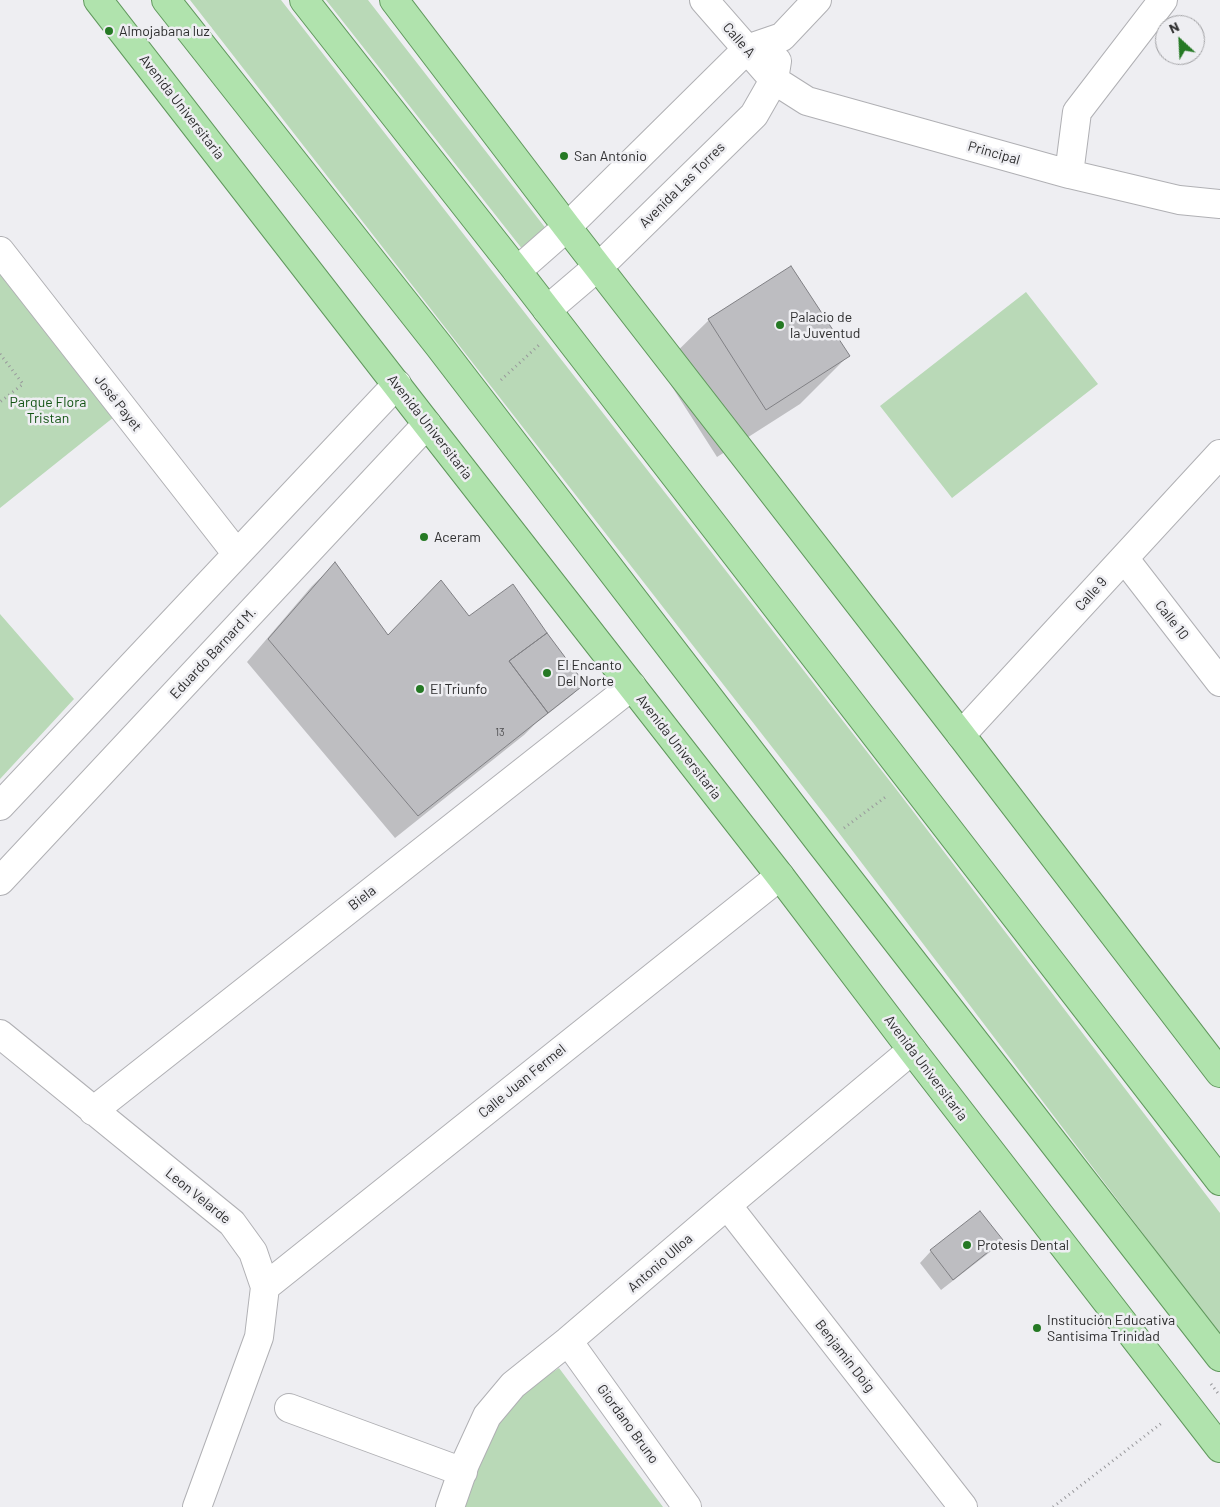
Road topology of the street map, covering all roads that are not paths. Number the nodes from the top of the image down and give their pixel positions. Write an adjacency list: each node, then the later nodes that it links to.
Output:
1 (98, 0): 18 (main road, Avenida Universitaria)
2 (166, 0): 37 (main road)
3 (304, 0): 16 (main road)
4 (394, 0): 13 (main road)
5 (704, 0): 9 (street, Calle A)
6 (817, 0): 8 (street)
7 (1163, 0): 11 (street)
8 (782, 37): 9 (street); 10 (street, Avenida Las Torres)
9 (747, 49): 10 (street, Calle A); 13 (street)
10 (774, 80): 11 (street, Principal); 15 (street, Avenida Las Torres)
11 (1069, 174): 12 (street, Principal)
12 (1220, 204)
13 (567, 227): 15 (main road); 16 (street)
14 (0, 251): 21 (street, José Payet)
15 (599, 267): 17 (street, Avenida Las Torres); 25 (main road)
16 (518, 271): 17 (main road)
17 (547, 310): 33 (main road)
18 (397, 384): 19 (main road, Avenida Universitaria); 21 (street)
19 (427, 424): 24 (main road, Avenida Universitaria); 28 (street, Eduardo Barnard M.)
20 (1220, 454): 22 (street, Calle 9)
21 (237, 554): 26 (street)
22 (1124, 558): 23 (street, Calle 10); 25 (street, Calle 9)
23 (1220, 682)
24 (632, 686): 27 (main road, Avenida Universitaria); 32 (street, Biela)
25 (961, 735): 31 (main road)
26 (0, 806)
27 (780, 876): 30 (main road, Avenida Universitaria); 35 (street, Calle Juan Fermel)
28 (0, 881)
29 (0, 1034): 32 (street, Leon Velarde)
30 (912, 1050): 34 (street, Antonio Ulloa); 39 (main road, Avenida Universitaria)
31 (1220, 1073)
32 (93, 1111): 35 (street, Leon Velarde)
33 (1220, 1181)
34 (727, 1205): 36 (street, Antonio Ulloa); 44 (street, Benjamin Doig)
35 (264, 1287): 41 (street, Leon Velarde)
36 (568, 1342): 40 (street, Antonio Ulloa); 43 (street, Giordano Bruno)
37 (1220, 1357)
38 (289, 1408): 40 (street)
39 (1220, 1448)
40 (462, 1472): 42 (street, Antonio Ulloa)
41 (197, 1507)
42 (450, 1507)
43 (687, 1507)
44 (963, 1507)

